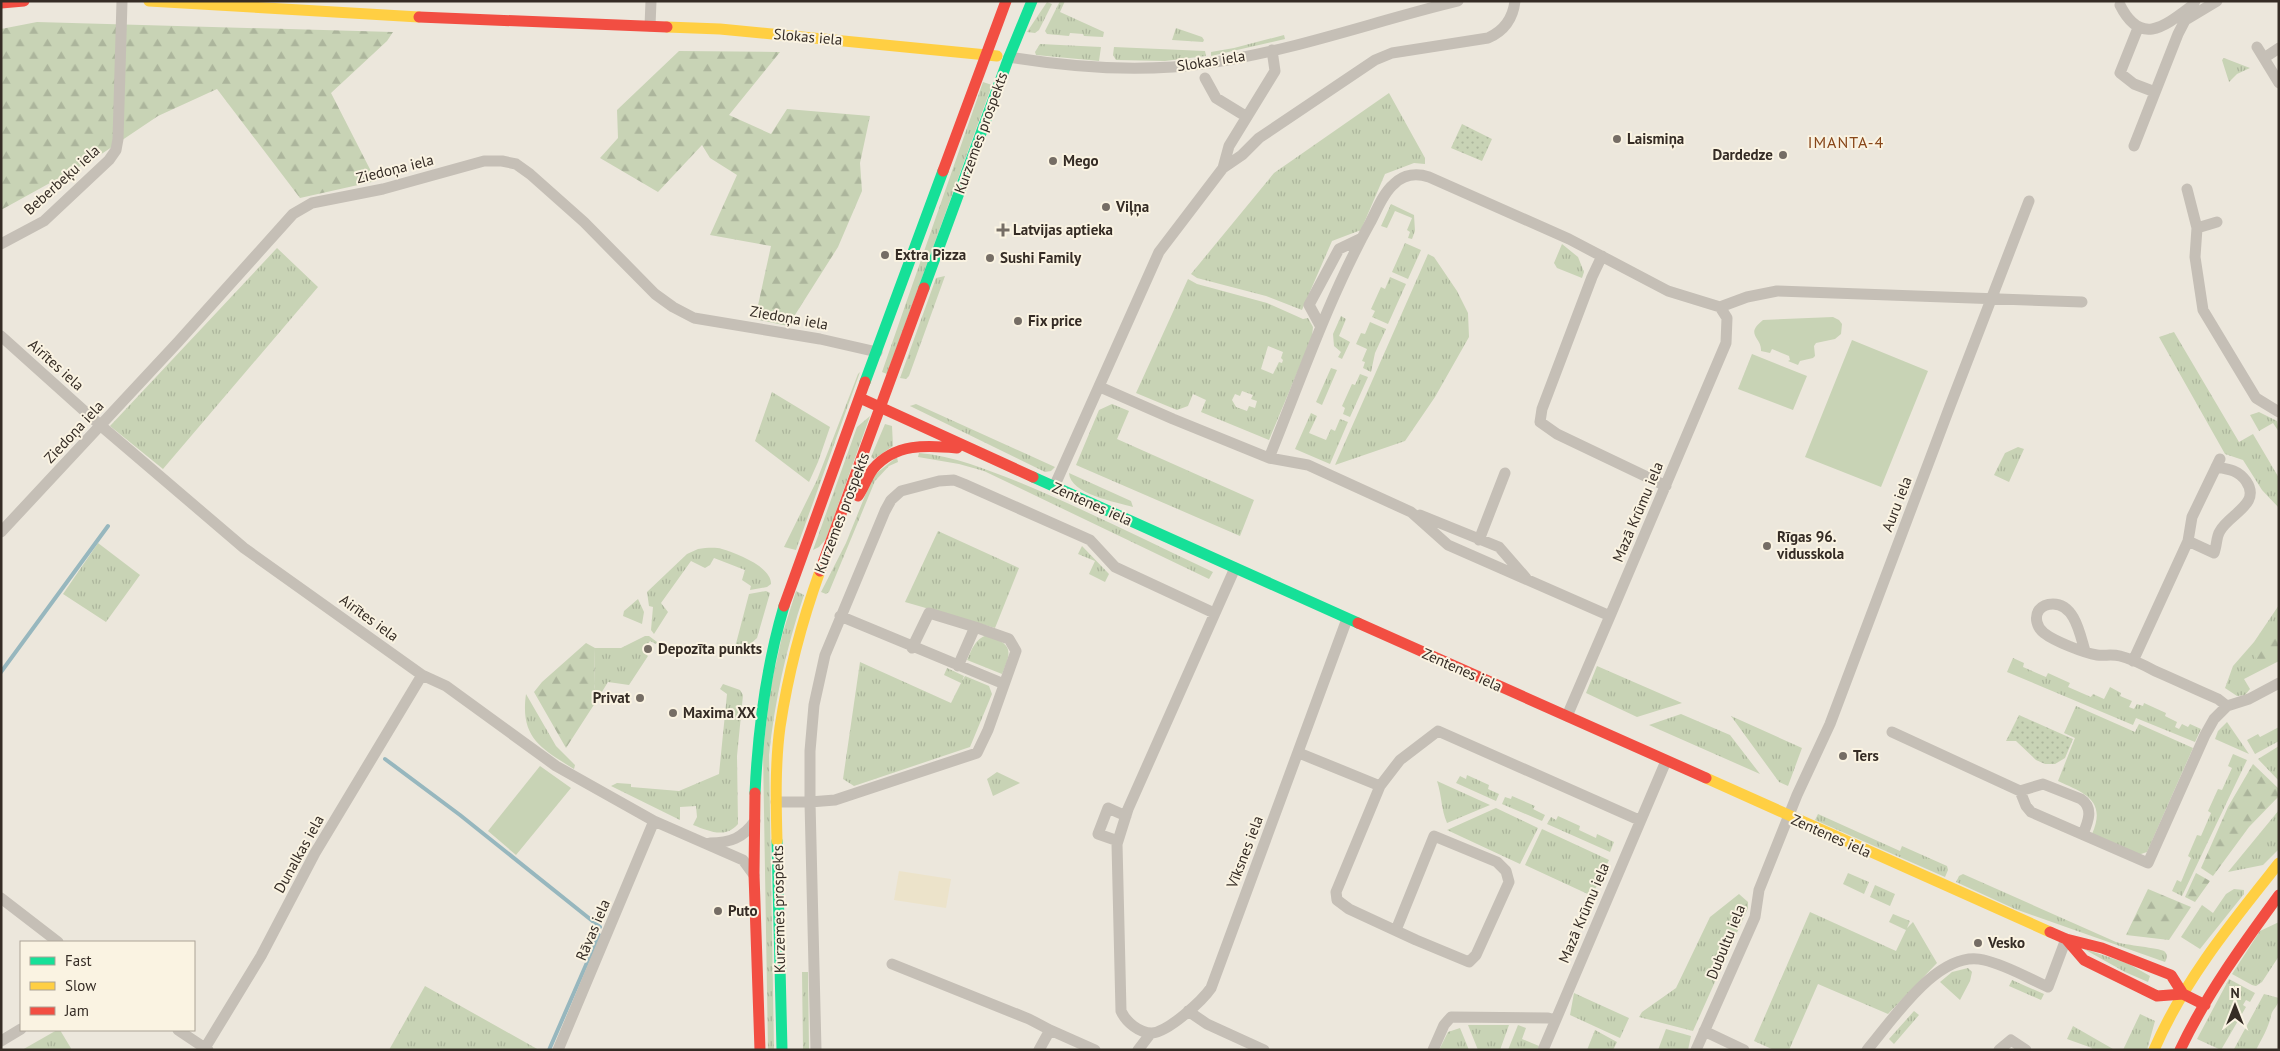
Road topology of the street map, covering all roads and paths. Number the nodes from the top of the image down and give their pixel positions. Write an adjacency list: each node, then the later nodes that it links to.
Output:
1 (24, 1): 11 (main road)
2 (122, 1): 33 (street, Beberbeķu iela)
3 (149, 1): 14 (main road, Slokas iela)
4 (651, 1): 14 (street)
5 (1006, 1): 19 (main road, Kurzemes prospekts)
6 (1032, 1): 20 (main road, Kurzemes prospekts)
7 (1458, 1): 18 (street, Slokas iela)
8 (1516, 1): 27 (street)
9 (2216, 1): 13 (street)
10 (2195, 3): 13 (street); 15 (street)
11 (1, 4)
12 (2120, 5): 15 (street)
13 (2187, 19): 24 (street)
14 (650, 26): 19 (main road, Slokas iela)
15 (2138, 28): 24 (street)
16 (2257, 47): 21 (street)
17 (2279, 48): 21 (street)
18 (1272, 50): 20 (street, Slokas iela); 25 (street)
19 (986, 54): 20 (main road, Slokas iela); 40 (main road, Kurzemes prospekts)
20 (1009, 57): 43 (main road, Kurzemes prospekts)
21 (2264, 58): 23 (street)
22 (1205, 78): 25 (street)
23 (2279, 83)
24 (2156, 92): 26 (street)
25 (1247, 117): 27 (street)
26 (2134, 146)
27 (1223, 168): 41 (street)
28 (2188, 189): 31 (street)
29 (2030, 201): 35 (street, Auru iela)
30 (2217, 222): 31 (street)
31 (2197, 228): 44 (street)
32 (1362, 238): 34 (street); 38 (street); 38 (street)
33 (1, 244)
34 (1602, 256): 37 (street); 49 (street)
35 (1992, 298): 36 (street); 37 (street); 80 (street, Auru iela)
36 (2082, 302)
37 (1720, 307): 49 (street, Mazā Krūmu iela)
38 (1321, 327): 47 (street)
39 (1, 336): 45 (street, Airītes iela)
40 (877, 352): 42 (main road, Kurzemes prospekts); 45 (street, Ziedoņa iela)
41 (1100, 387): 47 (street); 50 (street)
42 (860, 398): 43 (main road, Zentenes iela); 83 (main road, Kurzemes prospekts)
43 (881, 407): 46 (main road, Zentenes iela); 51 (main road, Kurzemes prospekts)
44 (2279, 412)
45 (100, 425): 53 (street, Ziedoņa iela); 67 (street, Airītes iela)
46 (970, 449): 50 (main road, Zentenes iela); 51 (main road)
47 (1269, 458): 52 (street)
48 (1504, 473): 54 (street)
49 (1666, 486): 60 (street, Mazā Krūmu iela)
50 (1054, 487): 56 (main road, Zentenes iela)
51 (845, 507): 77 (main road, Kurzemes prospekts)
52 (1411, 512): 54 (street); 57 (street)
53 (1, 532)
54 (1479, 540): 57 (street)
55 (2188, 541): 55 (street); 65 (street)
56 (1235, 568): 58 (street); 61 (main road, Zentenes iela)
57 (1530, 582): 60 (street)
58 (1214, 613): 59 (street); 79 (street)
59 (840, 616): 63 (street); 78 (street)
60 (1610, 616): 71 (street, Mazā Krūmu iela)
61 (1347, 619): 71 (main road, Zentenes iela); 73 (street, Vīksnes iela)
62 (974, 627): 63 (street); 66 (street); 69 (street)
63 (912, 648): 66 (street)
64 (2085, 651): 64 (street); 65 (street)
65 (2134, 661): 70 (street)
66 (958, 666): 69 (street)
67 (422, 675): 82 (street, Airītes iela); 107 (street, Dunalkas iela)
68 (2279, 683): 70 (street)
69 (1004, 684): 78 (street)
70 (2227, 706): 84 (street)
71 (1567, 716): 74 (main road, Zentenes iela)
72 (1892, 732): 76 (street)
73 (1299, 753): 75 (street); 98 (street, Vīksnes iela)
74 (1666, 761): 80 (main road, Zentenes iela); 81 (street, Mazā Krūmu iela)
75 (1380, 786): 81 (street); 92 (street)
76 (2020, 791): 84 (street); 84 (street)
77 (776, 802): 78 (street); 110 (main road, Kurzemes prospekts)
78 (810, 802): 111 (street)
79 (1126, 816): 85 (street); 85 (street)
80 (1788, 816): 93 (main road, Zentenes iela); 103 (street, Dubultu iela)
81 (1640, 820): 99 (street, Mazā Krūmu iela)
82 (654, 821): 86 (street, Airītes iela); 108 (street, Rāvas iela)
83 (755, 822): 86 (street, Airītes iela); 88 (main road, Kurzemes prospekts)
84 (2083, 834)
85 (1118, 841): 104 (street)
86 (706, 843): 88 (street)
87 (2279, 863): 89 (main road)
88 (754, 876): 109 (main road, Kurzemes prospekts)
89 (2254, 891): 91 (main road); 96 (main road)
90 (1, 898): 94 (street)
91 (2275, 899): 97 (main road)
92 (1396, 930): 92 (street)
93 (2066, 939): 96 (main road, Zentenes iela); 96 (main road, Zentenes iela); 120 (street)
94 (57, 941)
95 (892, 964): 101 (street)
96 (2183, 994): 97 (main road, Zentenes iela); 123 (main road)
97 (2205, 1005): 124 (main road)
98 (1188, 1010): 104 (street, Vīksnes iela); 115 (street)
99 (1555, 1020): 116 (street); 117 (street, Mazā Krūmu iela)
100 (20, 1029): 105 (street)
101 (1050, 1030): 112 (street); 113 (street)
102 (179, 1031): 106 (street)
103 (1704, 1031): 118 (street, Dubultu iela); 119 (street)
104 (1151, 1033): 114 (street)
105 (1, 1040)
106 (191, 1045): 107 (street)
107 (206, 1049)
108 (558, 1050)
109 (760, 1050)
110 (782, 1050)
111 (816, 1050)
112 (1039, 1050)
113 (1095, 1050)
114 (1138, 1050)
115 (1264, 1050)
116 (1433, 1050)
117 (1543, 1050)
118 (1696, 1050)
119 (1744, 1050)
120 (1867, 1050)
121 (1999, 1050): 122 (street)
122 (2026, 1050)
123 (2154, 1050)
124 (2180, 1050)

